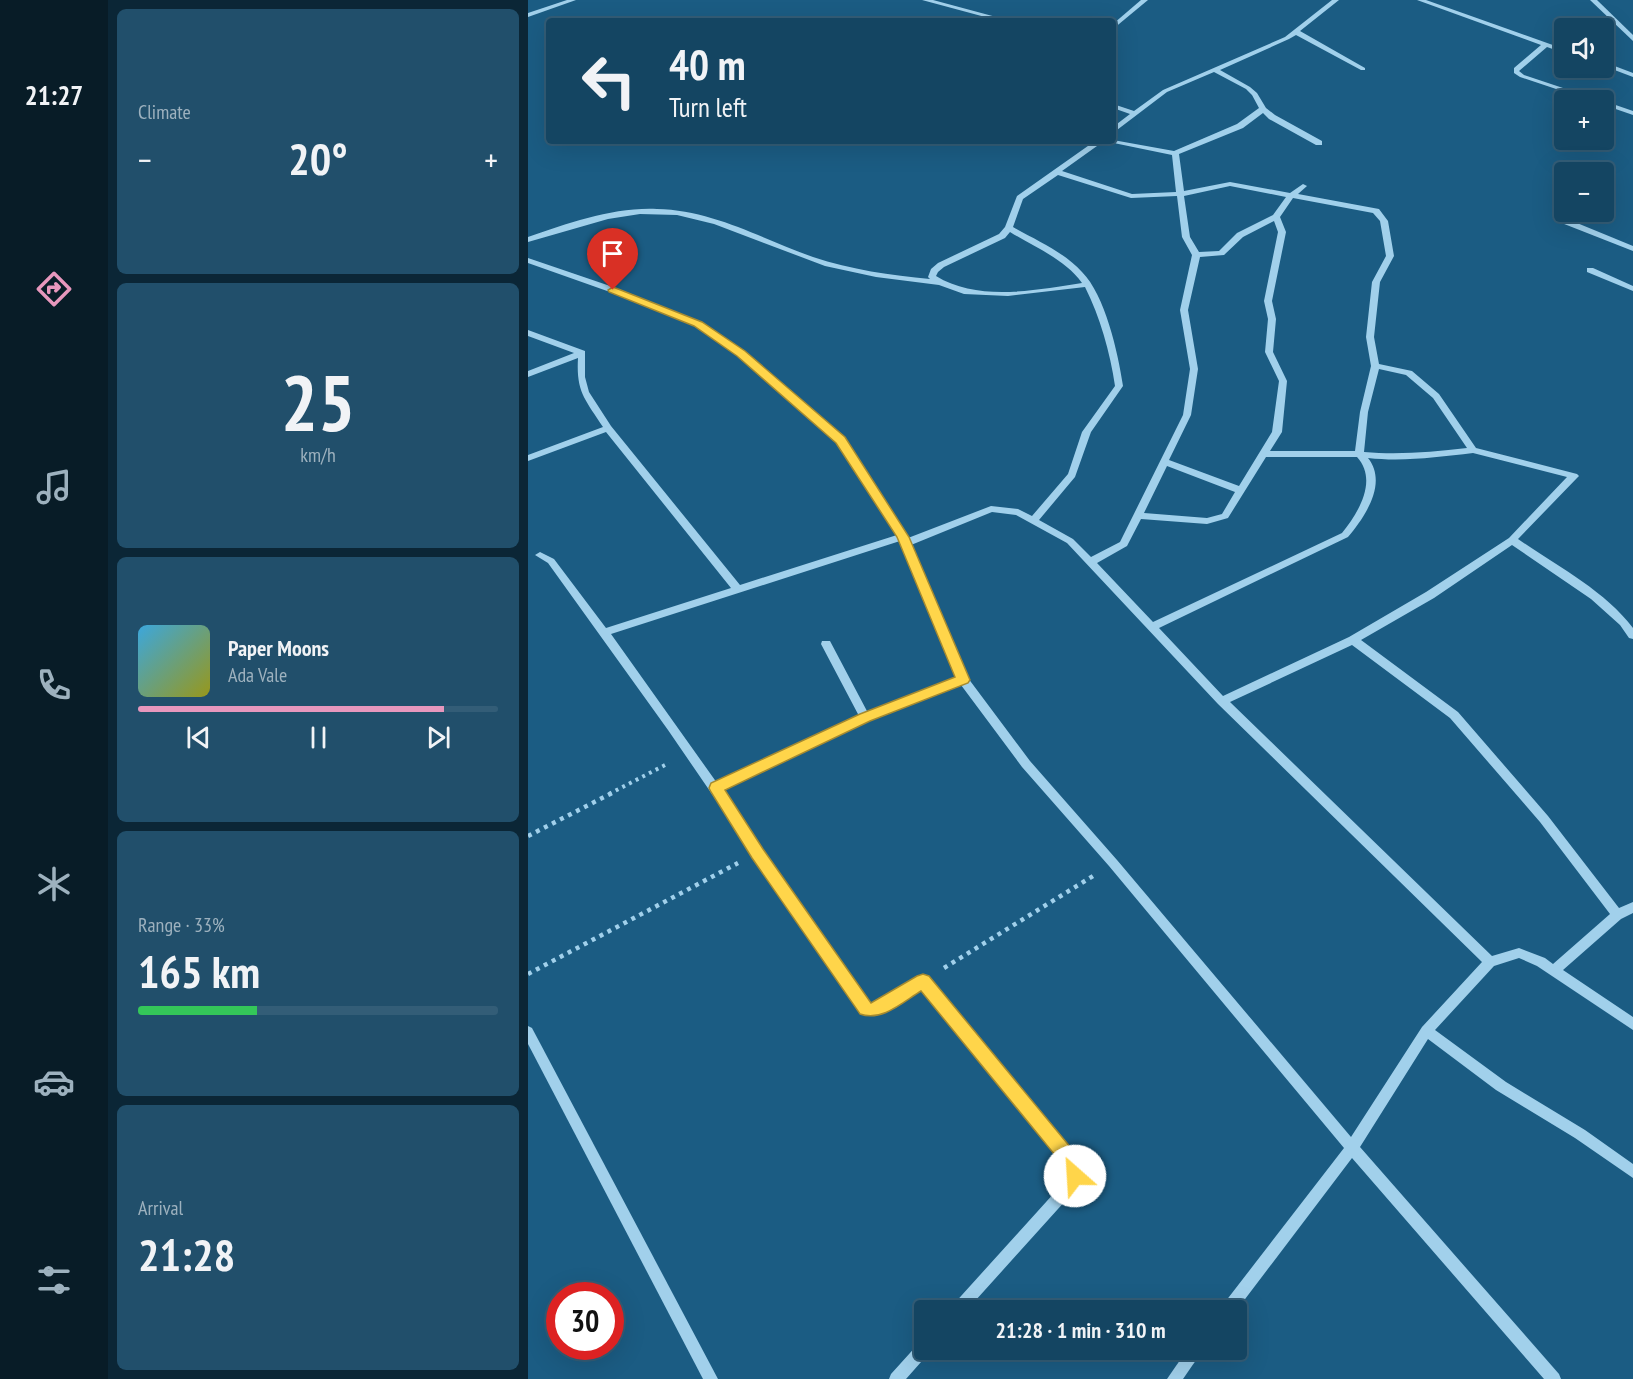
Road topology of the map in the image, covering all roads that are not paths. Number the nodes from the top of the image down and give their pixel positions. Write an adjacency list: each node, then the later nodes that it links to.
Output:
1 (573, 0): 7 (street)
2 (925, 0): 8 (street)
3 (1145, 0): 9 (street)
4 (1336, 0): 10 (street)
5 (1420, 0): 12 (street)
6 (1593, 0): 11 (street)
7 (528, 15)
8 (996, 18)
9 (1116, 24)
10 (1296, 32): 15 (street); 16 (street)
11 (1633, 39)
12 (1546, 44): 13 (street); 18 (street)
13 (1554, 47)
14 (1614, 68): 17 (street)
15 (1214, 69): 21 (street); 23 (street)
16 (1363, 69)
17 (1633, 75)
18 (1565, 90)
19 (1614, 106): 22 (street)
20 (1116, 107): 23 (street)
21 (1263, 109): 26 (street); 28 (street)
22 (1633, 113)
23 (1136, 114): 24 (street)
24 (1116, 129)
25 (1116, 143): 28 (street)
26 (1318, 143)
27 (1096, 144): 29 (street)
28 (1175, 153): 31 (street)
29 (1057, 172): 31 (street); 35 (street)
30 (1303, 186): 32 (street)
31 (1181, 194): 32 (street); 38 (street)
32 (1290, 197): 33 (street); 46 (street)
33 (1276, 217): 38 (street); 50 (street)
34 (1567, 222): 37 (street)
35 (1010, 229): 41 (street); 42 (street)
36 (528, 240): 41 (street)
37 (1633, 249)
38 (1196, 255): 53 (street)
39 (528, 260): 57 (street)
40 (1590, 270): 43 (street)
41 (942, 283): 42 (street)
42 (1089, 284): 56 (street)
43 (1633, 289)
44 (528, 333): 45 (street)
45 (582, 353): 47 (street); 48 (street)
46 (1375, 366): 49 (street); 51 (street)
47 (528, 375)
48 (608, 428): 52 (street); 61 (street)
49 (1473, 450): 51 (street); 58 (street)
50 (1262, 454): 51 (street); 54 (street)
51 (1359, 454): 62 (street)
52 (528, 458)
53 (1165, 462): 54 (street); 55 (street)
54 (1239, 490): 55 (street)
55 (1138, 516): 60 (street)
56 (1033, 521): 57 (street); 60 (street)
57 (904, 540): 61 (street); 67 (street)
58 (1512, 540): 64 (street); 65 (street)
59 (540, 555): 63 (street)
60 (1091, 562): 62 (street)
61 (737, 589): 63 (street)
62 (1151, 627): 68 (street)
63 (605, 632): 70 (street)
64 (1633, 634)
65 (1353, 639): 68 (street); 72 (street)
66 (826, 644): 69 (street)
67 (963, 680): 69 (street); 78 (street)
68 (1222, 701): 73 (street)
69 (865, 718): 70 (street)
70 (716, 788): 80 (street)
71 (1633, 907): 72 (street)
72 (1617, 915): 74 (street)
73 (1490, 962): 74 (street); 76 (street)
74 (1555, 970): 75 (street)
75 (1633, 1024)
76 (1426, 1031): 78 (street); 79 (street)
77 (528, 1032): 84 (street)
78 (1352, 1148): 81 (street); 87 (street)
79 (1633, 1172)
80 (967, 1300)
81 (1235, 1300)
82 (914, 1359): 85 (street)
83 (1189, 1360): 86 (street)
84 (711, 1379)
85 (896, 1379)
86 (1174, 1379)
87 (1554, 1379)

